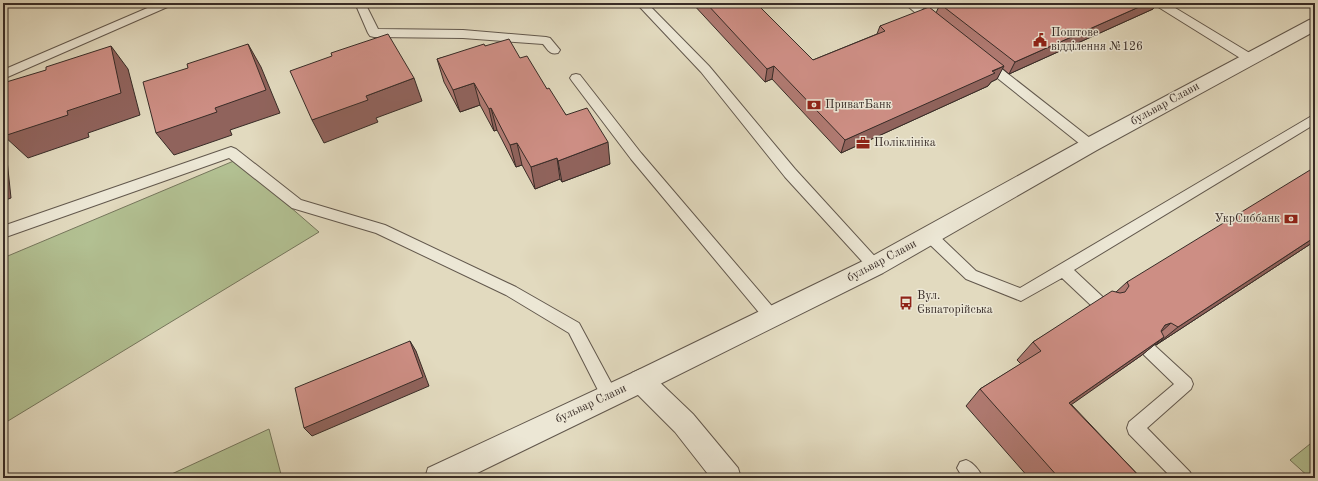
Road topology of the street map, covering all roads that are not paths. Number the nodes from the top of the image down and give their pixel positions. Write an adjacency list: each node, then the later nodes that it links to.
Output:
1 (168, 3): 11 (lane)
2 (360, 3): 8 (lane)
3 (641, 3): 17 (lane)
4 (909, 3): 7 (lane)
5 (1159, 3): 10 (lane)
6 (1315, 24): 10 (street, бульвар Слави)
7 (940, 28)
8 (554, 50)
9 (978, 57): 14 (lane)
10 (1249, 58): 14 (street, бульвар Слави)
11 (3, 75)
12 (576, 78): 20 (lane)
13 (1315, 118): 18 (lane)
14 (1090, 145): 16 (street, бульвар Слави)
15 (3, 232): 23 (lane)
16 (929, 235): 17 (street, бульвар Слави); 18 (lane)
17 (875, 266): 20 (street, бульвар Слави)
18 (1064, 270): 19 (lane)
19 (1101, 305)
20 (772, 317): 22 (street, бульвар Слави)
21 (1149, 350): 26 (lane)
22 (641, 381): 23 (street, бульвар Слави); 25 (street)
23 (609, 395): 24 (street, бульвар Слави)
24 (438, 478)
25 (728, 478)
26 (1184, 478)

